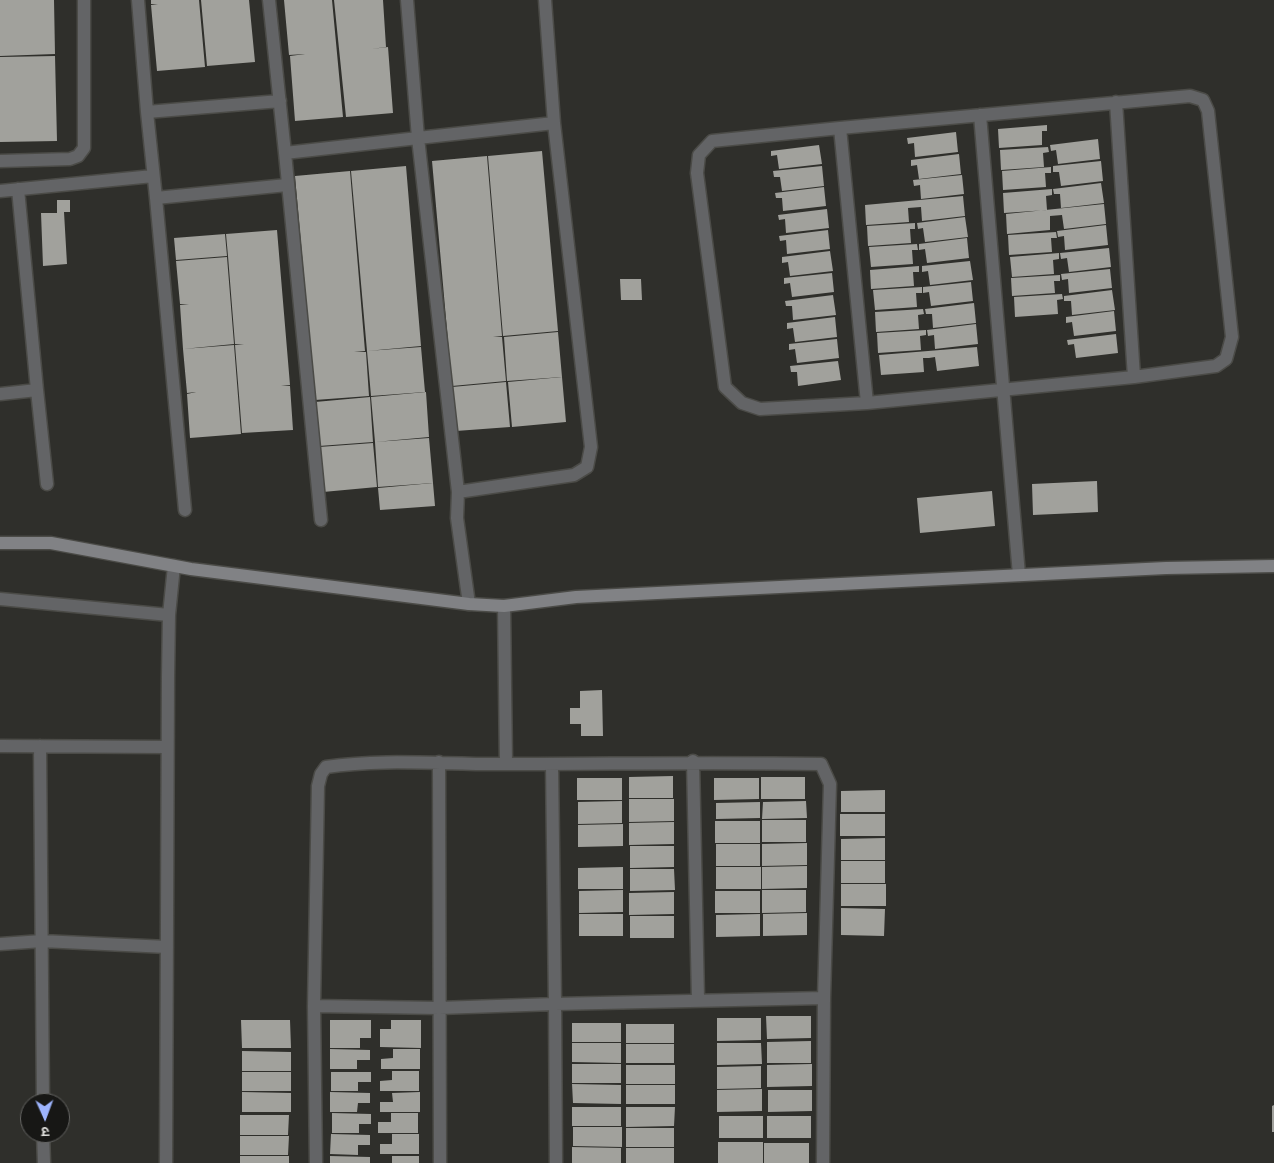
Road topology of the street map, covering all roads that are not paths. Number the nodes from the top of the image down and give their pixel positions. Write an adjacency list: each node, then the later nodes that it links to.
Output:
1 (84, 0): 14 (street)
2 (138, 0): 8 (street)
3 (269, 0): 6 (street)
4 (407, 0): 12 (street)
5 (545, 0): 10 (street)
6 (280, 101): 8 (street); 13 (street)
7 (1116, 102): 9 (street); 20 (street); 20 (street)
8 (147, 112): 15 (street)
9 (980, 115): 11 (street); 22 (street)
10 (554, 123): 12 (street); 26 (street)
11 (840, 128): 24 (street); 24 (street)
12 (418, 138): 13 (street); 26 (street)
13 (285, 153): 16 (street)
14 (0, 161)
15 (153, 176): 17 (street); 19 (street)
16 (287, 185): 19 (street); 28 (street)
17 (18, 189): 18 (street); 21 (street)
18 (0, 191)
19 (156, 198): 27 (street)
20 (1134, 377): 22 (street)
21 (37, 390): 23 (street); 25 (street)
22 (1004, 390): 24 (street); 32 (street)
23 (0, 394)
24 (867, 403)
25 (47, 484)
26 (458, 492): 34 (street)
27 (185, 510)
28 (321, 520)
29 (0, 543): 30 (street)
30 (174, 566): 34 (street); 36 (street)
31 (1274, 566): 32 (street)
32 (1019, 575): 35 (street)
33 (0, 599): 36 (street)
34 (469, 604): 35 (street)
35 (504, 606): 42 (street)
36 (169, 615): 39 (street)
37 (0, 746): 38 (street)
38 (40, 746): 39 (street); 44 (street)
39 (167, 747): 46 (street)
40 (693, 761): 43 (street); 47 (street); 48 (street)
41 (439, 762): 42 (street); 50 (street); 51 (street)
42 (506, 764): 43 (street)
43 (552, 764): 49 (street)
44 (42, 941): 45 (street); 46 (street); 52 (street)
45 (0, 944)
46 (166, 947): 55 (street)
47 (824, 998): 48 (street); 59 (street)
48 (698, 999): 49 (street)
49 (555, 1004): 51 (street); 58 (street)
50 (314, 1006): 51 (street); 56 (street)
51 (439, 1008): 57 (street)
52 (43, 1093)
53 (43, 1143): 54 (street)
54 (44, 1163)
55 (166, 1163)
56 (316, 1163)
57 (440, 1163)
58 (556, 1163)
59 (823, 1163)

